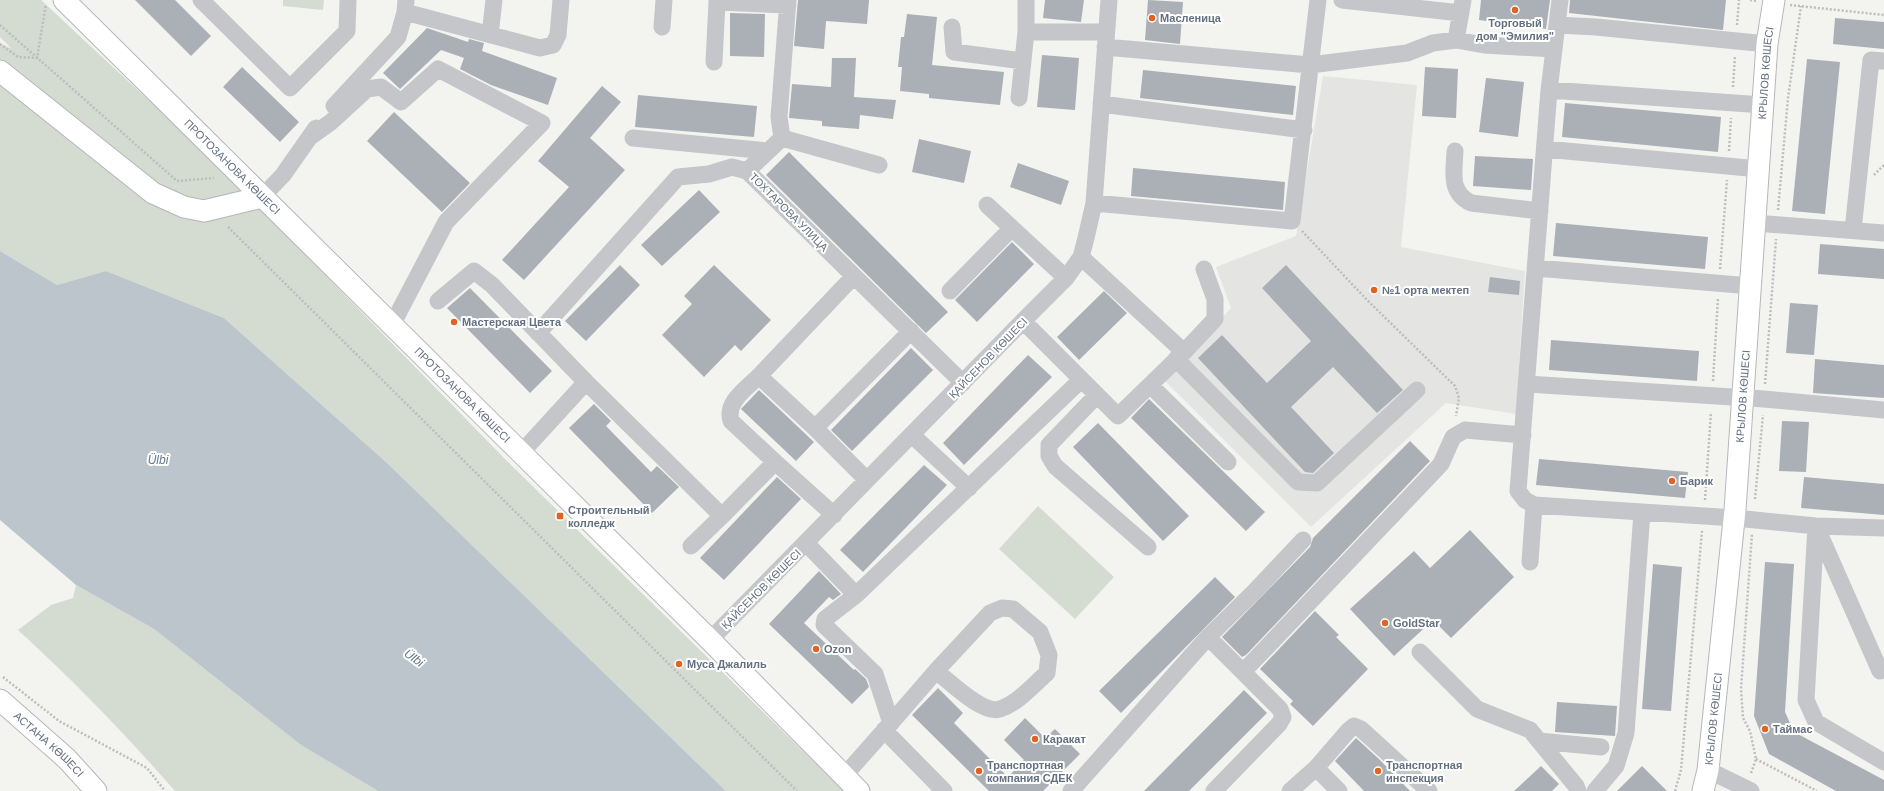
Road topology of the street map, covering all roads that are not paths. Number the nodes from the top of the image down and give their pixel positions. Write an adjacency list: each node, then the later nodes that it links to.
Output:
1 (201, 0): 2 (street)
2 (348, 0)
3 (494, 0): 21 (street)
4 (561, 0): 21 (street)
5 (664, 0): 18 (street)
6 (1026, 0): 20 (street)
7 (1109, 0): 22 (street, ҚАЙСЕНОВ КӨШЕСІ)
8 (1318, 0): 29 (street)
9 (1342, 0): 16 (street)
10 (1560, 0): 17 (street)
11 (717, 1): 14 (street); 28 (street)
12 (55, 2): 45 (main road, ПРОТОЗАНОВА КӨШЕСІ)
13 (1773, 2): 24 (main road, КРЫЛОВ КӨШЕСІ)
14 (788, 3): 38 (street)
15 (405, 6): 21 (street); 36 (street)
16 (1462, 7): 23 (street)
17 (1557, 25): 24 (street); 25 (street)
18 (662, 27)
19 (952, 27): 26 (street)
20 (1026, 32): 22 (street); 26 (street)
21 (490, 35)
22 (1106, 39): 29 (street); 33 (street, ҚАЙСЕНОВ КӨШЕСІ)
23 (1456, 40): 25 (street); 29 (street)
24 (1767, 44): 34 (main road, КРЫЛОВ КӨШЕСІ)
25 (1554, 49): 31 (street)
26 (1023, 60): 32 (street)
27 (1884, 61): 51 (street)
28 (714, 62)
29 (1310, 65): 35 (street)
30 (0, 71): 45 (main road)
31 (1549, 90): 34 (street); 39 (street)
32 (1019, 98)
33 (1101, 104): 35 (street); 46 (street, ҚАЙСЕНОВ КӨШЕСІ)
34 (1763, 105): 43 (main road, КРЫЛОВ КӨШЕСІ)
35 (1304, 130): 46 (street)
36 (310, 137): 45 (street); 62 (street)
37 (633, 138): 40 (street)
38 (782, 138): 40 (street, ТОХТАРОВА УЛИЦА); 42 (street)
39 (1545, 149): 43 (street); 48 (street)
40 (768, 151): 44 (street, ТОХТАРОВА УЛИЦА)
41 (1455, 151): 48 (street)
42 (879, 165)
43 (1759, 169): 49 (main road, КРЫЛОВ КӨШЕСІ)
44 (747, 171): 56 (street, ТОХТАРОВА УЛИЦА); 64 (street)
45 (262, 196): 62 (main road, ПРОТОЗАНОВА КӨШЕСІ)
46 (1094, 203): 53 (street, ҚАЙСЕНОВ КӨШЕСІ)
47 (987, 205): 50 (street)
48 (1540, 211): 55 (street)
49 (1755, 223): 51 (street); 58 (main road, КРЫЛОВ КӨШЕСІ)
50 (1012, 228): 57 (street); 59 (street)
51 (1853, 230): 52 (street)
52 (1884, 233)
53 (1081, 257): 57 (street, ҚАЙСЕНОВ КӨШЕСІ); 65 (street)
54 (1204, 268): 65 (street)
55 (1536, 268): 58 (street); 70 (street)
56 (854, 276): 63 (street, ТОХТАРОВА УЛИЦА); 66 (street)
57 (1066, 278): 61 (street, ҚАЙСЕНОВ КӨШЕСІ)
58 (1751, 286): 74 (main road, КРЫЛОВ КӨШЕСІ)
59 (950, 291)
60 (438, 301): 64 (street)
61 (1023, 321): 67 (street); 69 (street, ҚАЙСЕНОВ КӨШЕСІ)
62 (392, 325): 79 (main road, ПРОТОЗАНОВА КӨШЕСІ)
63 (911, 331): 69 (street, ТОХТАРОВА УЛИЦА); 76 (street)
64 (538, 333): 68 (street)
65 (1180, 355): 71 (street); 72 (street)
66 (759, 376): 76 (street); 80 (street)
67 (1081, 380): 73 (street); 83 (street)
68 (586, 382): 79 (street); 87 (street)
69 (963, 383): 77 (street, ҚАЙСЕНОВ КӨШЕСІ)
70 (1526, 384): 74 (street); 78 (street)
71 (1150, 385): 73 (street); 81 (street)
72 (1417, 390)
73 (1097, 395): 94 (street)
74 (1743, 399): 75 (street); 88 (main road, КРЫЛОВ КӨШЕСІ)
75 (1884, 410)
76 (815, 428): 82 (street)
77 (912, 435): 82 (street, ҚАЙСЕНОВ КӨШЕСІ); 83 (street)
78 (1523, 435): 84 (street); 102 (street)
79 (521, 453): 98 (main road, ПРОТОЗАНОВА КӨШЕСІ)
80 (775, 462): 86 (street); 87 (street)
81 (1228, 462)
82 (868, 480): 86 (street, ҚАЙСЕНОВ КӨШЕСІ)
83 (969, 488): 96 (street)
84 (1534, 505): 85 (street); 95 (street)
85 (1642, 512): 88 (street); 120 (street)
86 (834, 515): 92 (street, ҚАЙСЕНОВ КӨШЕСІ)
87 (722, 516): 93 (street)
88 (1734, 518): 89 (street); 109 (main road, КРЫЛОВ КӨШЕСІ)
89 (1816, 526): 90 (street); 101 (street); 107 (street)
90 (1884, 528)
91 (1303, 540): 97 (street)
92 (806, 543): 96 (street); 98 (street, ҚАЙСЕНОВ КӨШЕСІ)
93 (691, 546)
94 (1148, 547)
95 (1530, 562)
96 (856, 595): 104 (street)
97 (1208, 637): 102 (street); 111 (street)
98 (710, 640): 110 (main road, ПРОТОЗАНОВА КӨШЕСІ)
99 (1420, 652): 105 (street)
100 (936, 671): 100 (street); 104 (street)
101 (1880, 671)
102 (1244, 672): 115 (street)
103 (0, 700): 112 (main road, АСТАНА КӨШЕСІ)
104 (887, 726): 110 (street); 114 (street)
105 (1539, 741): 106 (street); 119 (street)
106 (1601, 747)
107 (1884, 762)
108 (1316, 768): 116 (street); 117 (street); 118 (street)
109 (1708, 770): 121 (main road, КРЫЛОВ КӨШЕСІ); 122 (street)
110 (844, 776): 113 (main road, ПРОТОЗАНОВА КӨШЕСІ)
111 (1081, 787)
112 (96, 791)
113 (859, 791)
114 (944, 791)
115 (1214, 791)
116 (1290, 791)
117 (1339, 791)
118 (1429, 791)
119 (1578, 791)
120 (1595, 791)
121 (1704, 791)
122 (1751, 791)

